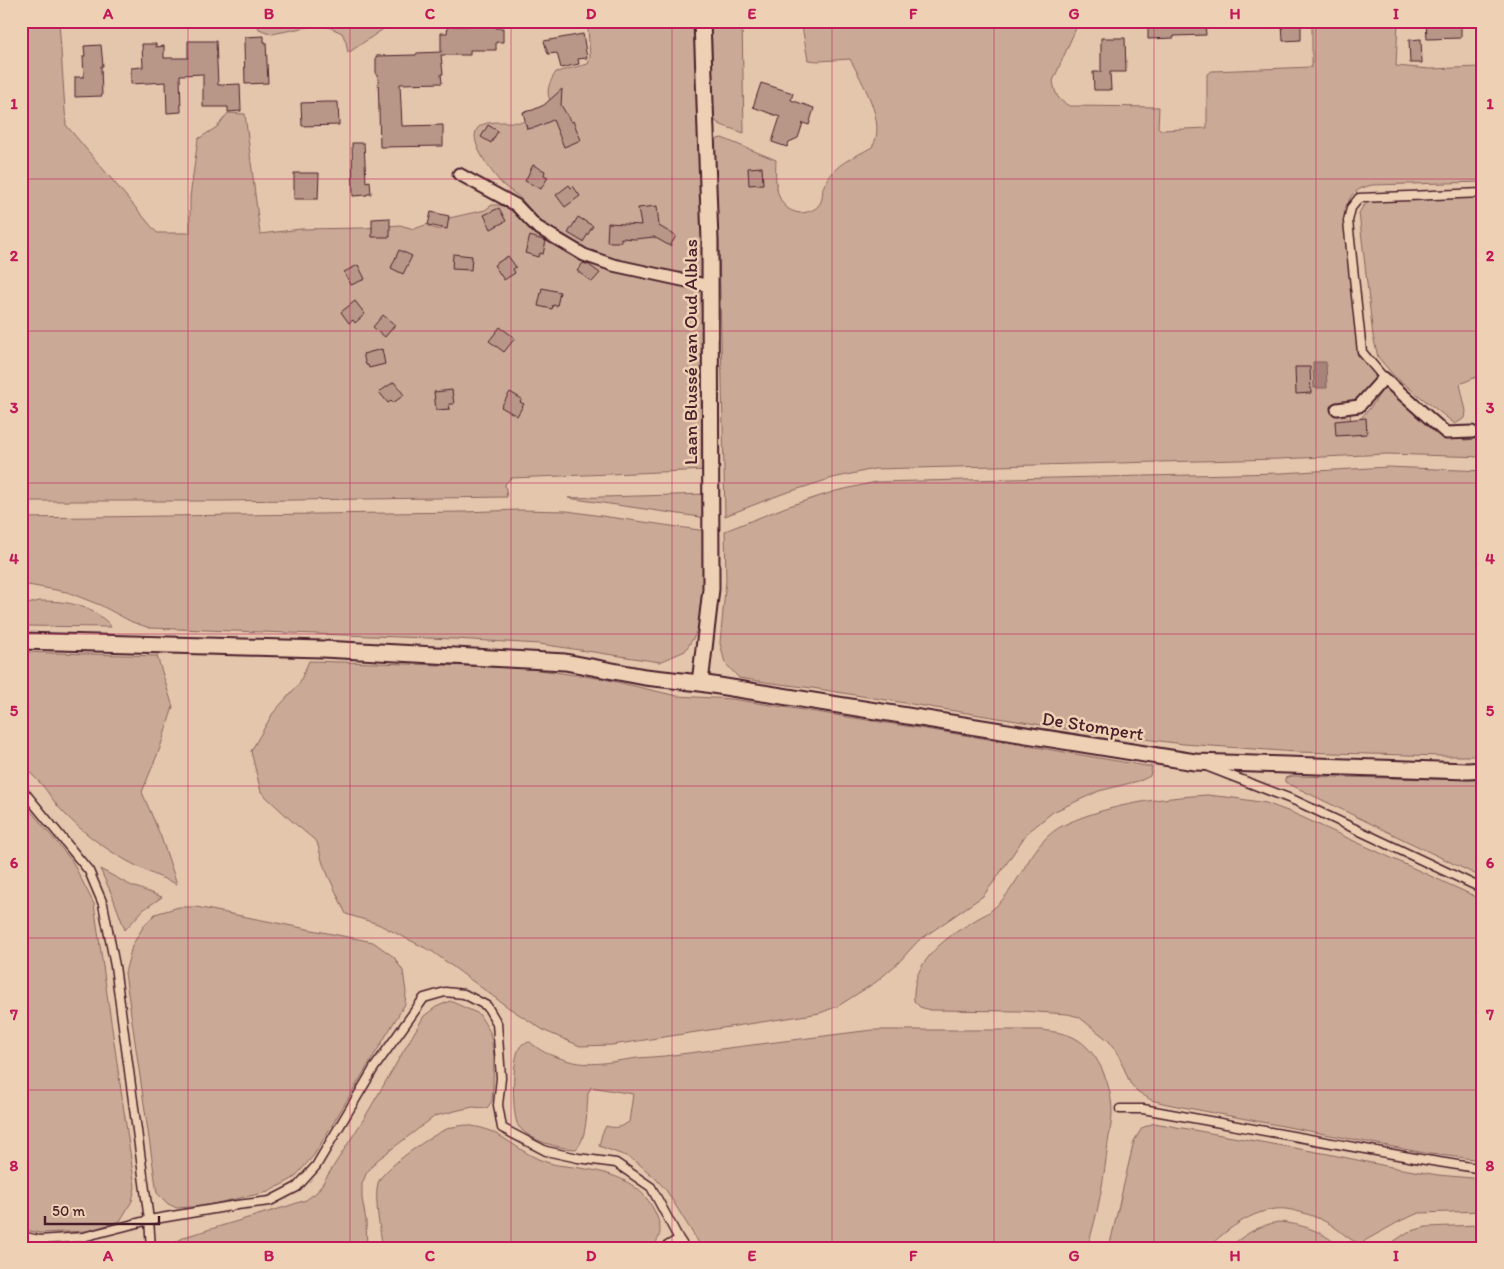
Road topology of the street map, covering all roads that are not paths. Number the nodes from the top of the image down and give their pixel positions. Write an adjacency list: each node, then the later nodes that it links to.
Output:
1 (702, 21): 4 (street, Laan Blussé van Oud Alblas)
2 (459, 174): 4 (street)
3 (1483, 193): 5 (lane)
4 (710, 286): 9 (street, Laan Blussé van Oud Alblas)
5 (1384, 378): 6 (street); 7 (street)
6 (1337, 409)
7 (1472, 432)
8 (21, 641): 9 (street, De Stompert)
9 (700, 683): 10 (street, De Stompert)
10 (1195, 762): 11 (street, De Stompert); 13 (lane)
11 (1483, 770)
12 (21, 788): 16 (lane)
13 (1483, 889)
14 (1120, 1108): 15 (lane)
15 (1483, 1169)
16 (149, 1220): 17 (lane); 18 (lane); 19 (lane)
17 (21, 1236)
18 (679, 1239): 20 (lane); 21 (lane)
19 (151, 1248)
20 (664, 1248)
21 (685, 1248)

